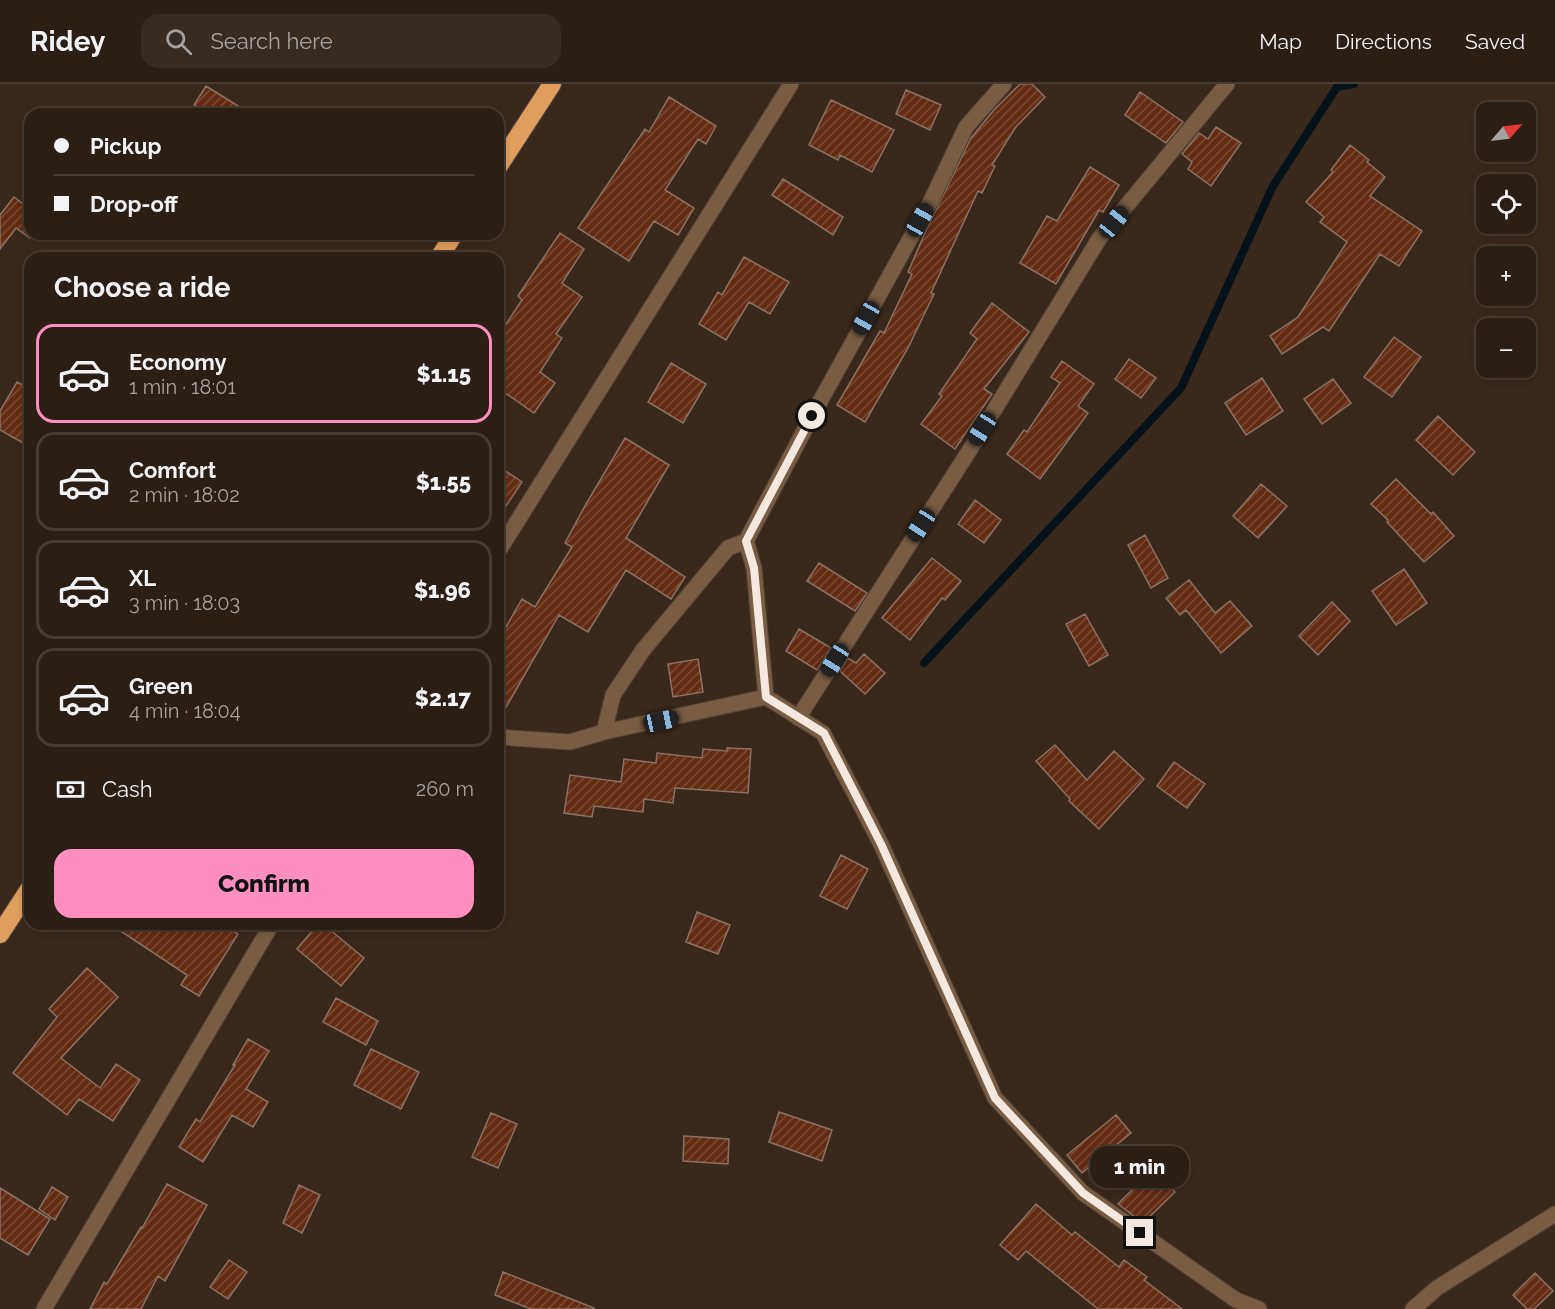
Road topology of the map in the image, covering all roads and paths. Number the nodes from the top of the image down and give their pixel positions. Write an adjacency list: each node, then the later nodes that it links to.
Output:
1 (552, 84): 5 (highway)
2 (791, 84): 7 (street)
3 (1005, 84): 6 (street)
4 (1227, 84): 9 (street)
5 (504, 158)
6 (746, 541): 8 (street); 10 (street)
7 (504, 542)
8 (766, 697): 9 (street); 10 (street)
9 (798, 718): 17 (street)
10 (604, 732): 11 (street)
11 (504, 737)
12 (24, 897): 14 (highway)
13 (268, 930): 16 (street)
14 (0, 934)
15 (1555, 1214): 18 (street)
16 (44, 1309)
17 (1259, 1309)
18 (1413, 1309)

